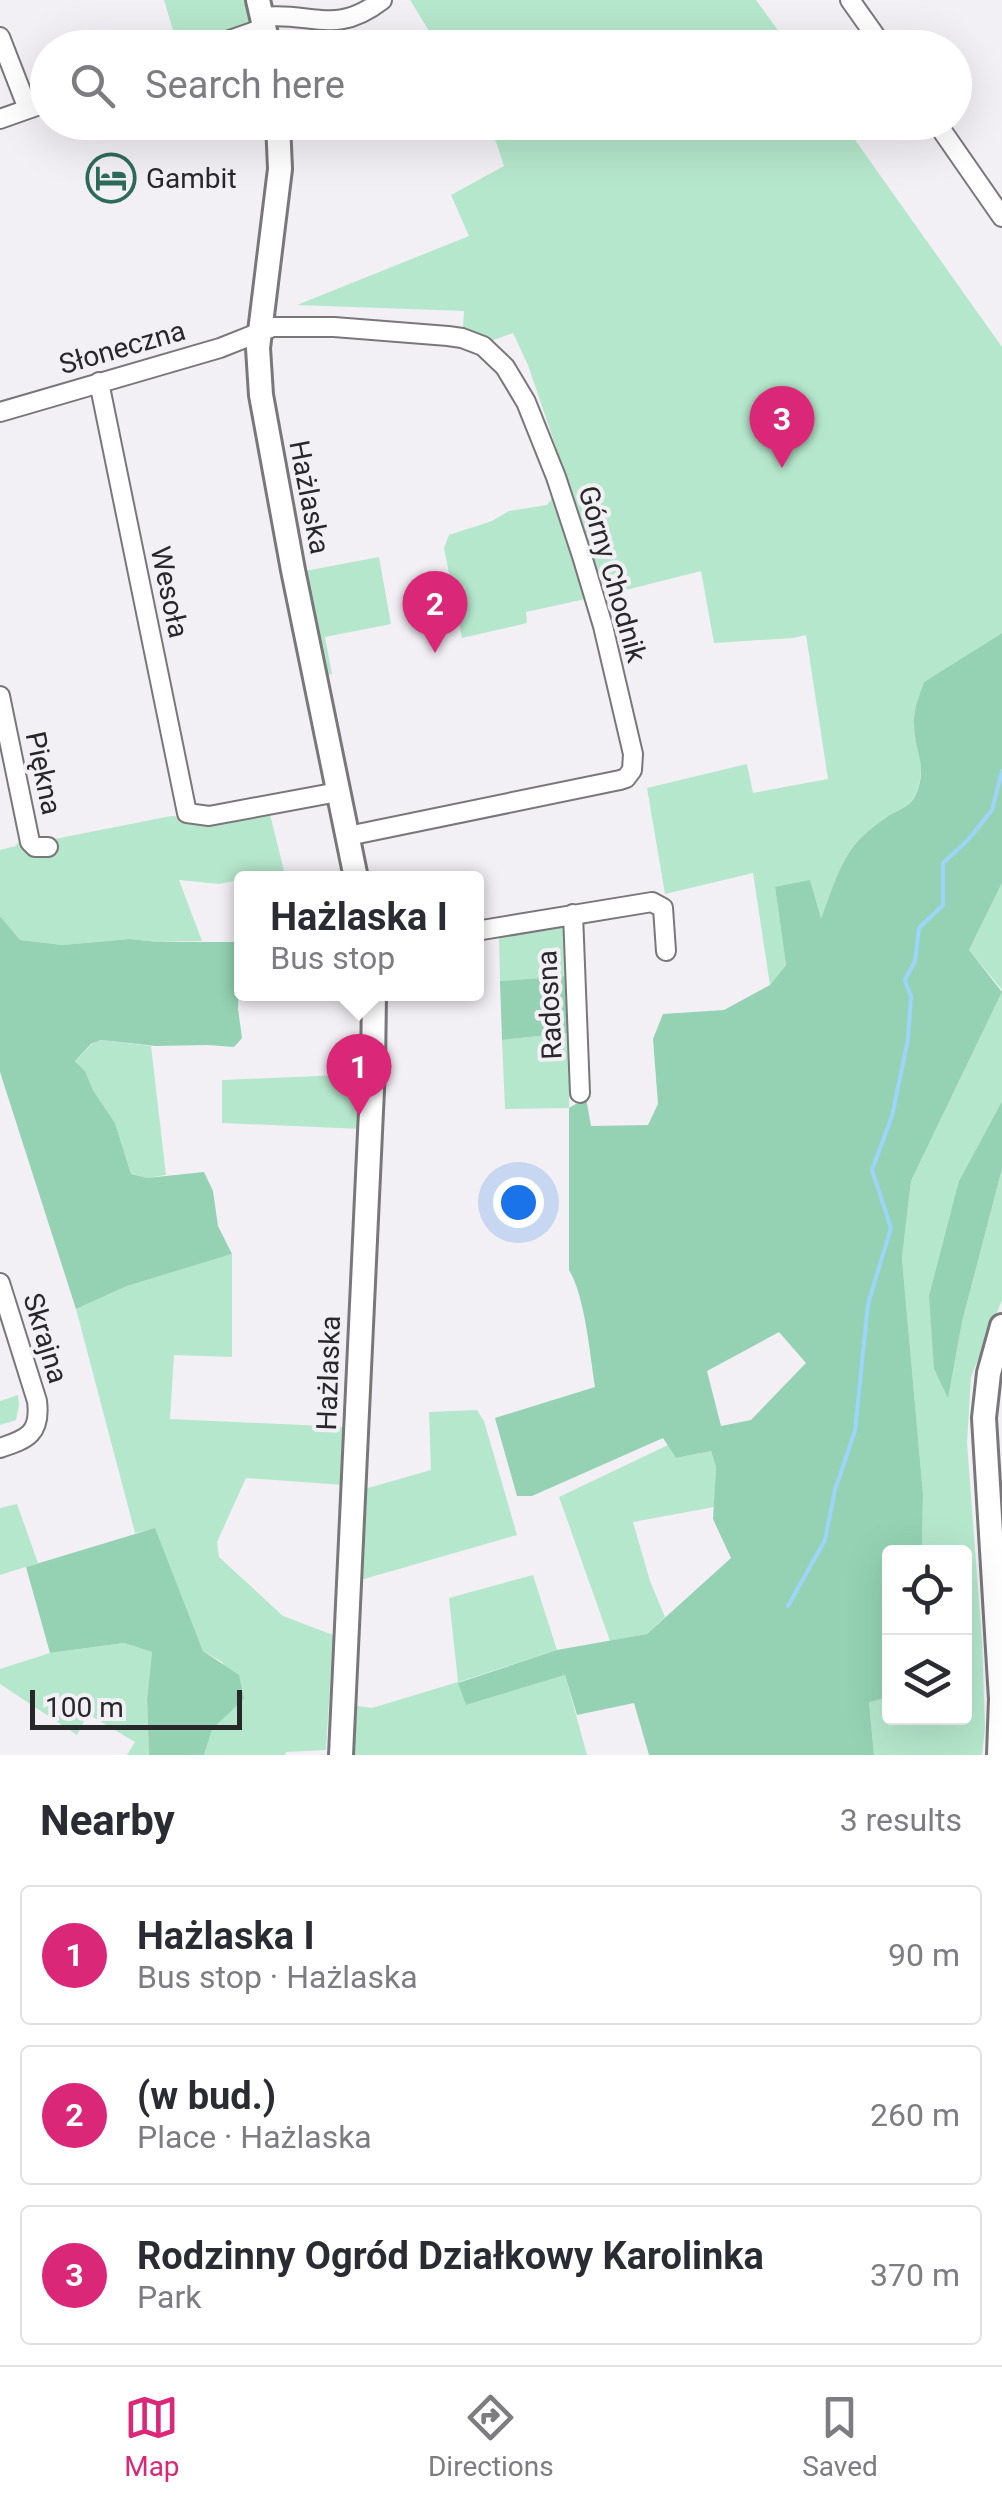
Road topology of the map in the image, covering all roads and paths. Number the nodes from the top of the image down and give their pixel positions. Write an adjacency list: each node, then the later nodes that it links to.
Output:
1 (382, 0): 3 (street)
2 (850, 0): 4 (street)
3 (263, 23)
4 (871, 30)
5 (0, 37): 6 (street)
6 (28, 109): 7 (street)
7 (0, 120)
8 (279, 140): 11 (street, Hażlaska)
9 (949, 140): 10 (street)
10 (1002, 217)
11 (259, 333): 12 (street, Słoneczna); 15 (street, Hażlaska); 16 (street, Górny Chodnik)
12 (100, 382): 13 (street, Słoneczna); 15 (street, Wesoła)
13 (0, 412)
14 (0, 696): 17 (street, Piękna)
15 (338, 792): 16 (street, Hażlaska)
16 (348, 836): 18 (street, Hażlaska)
17 (48, 847)
18 (355, 871)
19 (572, 914): 20 (street, Radosna); 21 (street, Radosna); 23 (street, Radosna)
20 (484, 930)
21 (666, 951)
22 (374, 1001): 28 (street, Hażlaska)
23 (580, 1093)
24 (0, 1282): 27 (street, Skrajna)
25 (1002, 1326): 26 (street)
26 (993, 1440): 29 (street)
27 (0, 1448)
28 (342, 1755)
29 (999, 1755)

